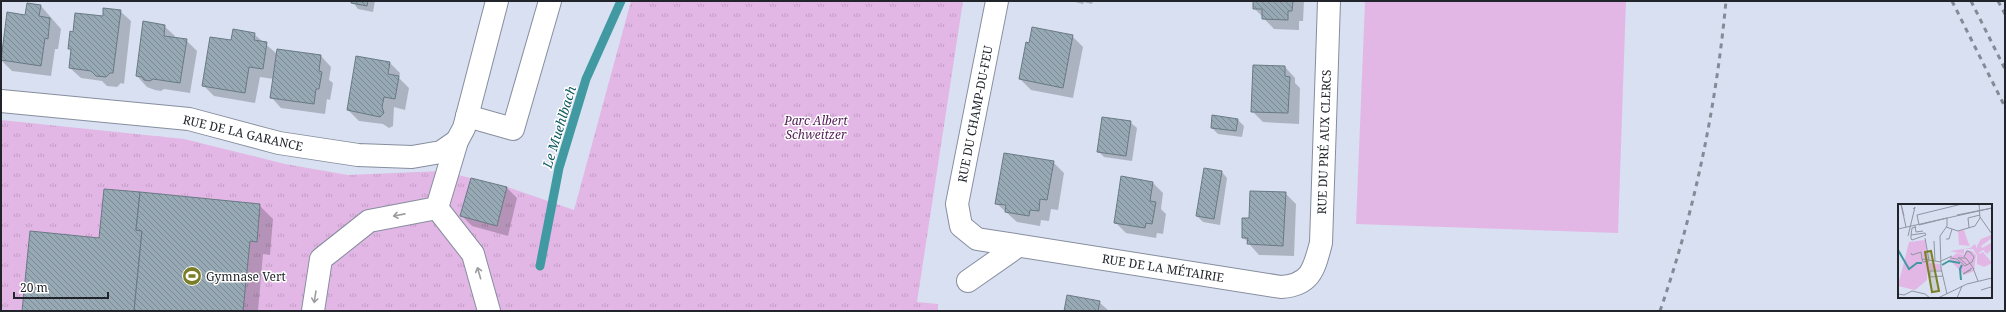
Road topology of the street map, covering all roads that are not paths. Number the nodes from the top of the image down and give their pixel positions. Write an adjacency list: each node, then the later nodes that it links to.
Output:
1 (497, 1): 6 (street)
2 (550, 1): 6 (street)
3 (997, 1): 9 (street, RUE DU CHAMP-DU-FEU)
4 (1329, 1): 11 (street, RUE DU PRÉ AUX CLERCS)
5 (1, 101): 7 (street, RUE DE LA GARANCE)
6 (467, 116): 7 (street)
7 (457, 141): 8 (street)
8 (437, 208): 13 (street, one-way to 13); 14 (street, one-way to 8)
9 (961, 226): 10 (street, RUE DE LA MÉTAIRIE)
10 (1018, 246): 11 (street, RUE DE LA MÉTAIRIE); 12 (street)
11 (1307, 280)
12 (968, 281)
13 (313, 311)
14 (489, 311)

